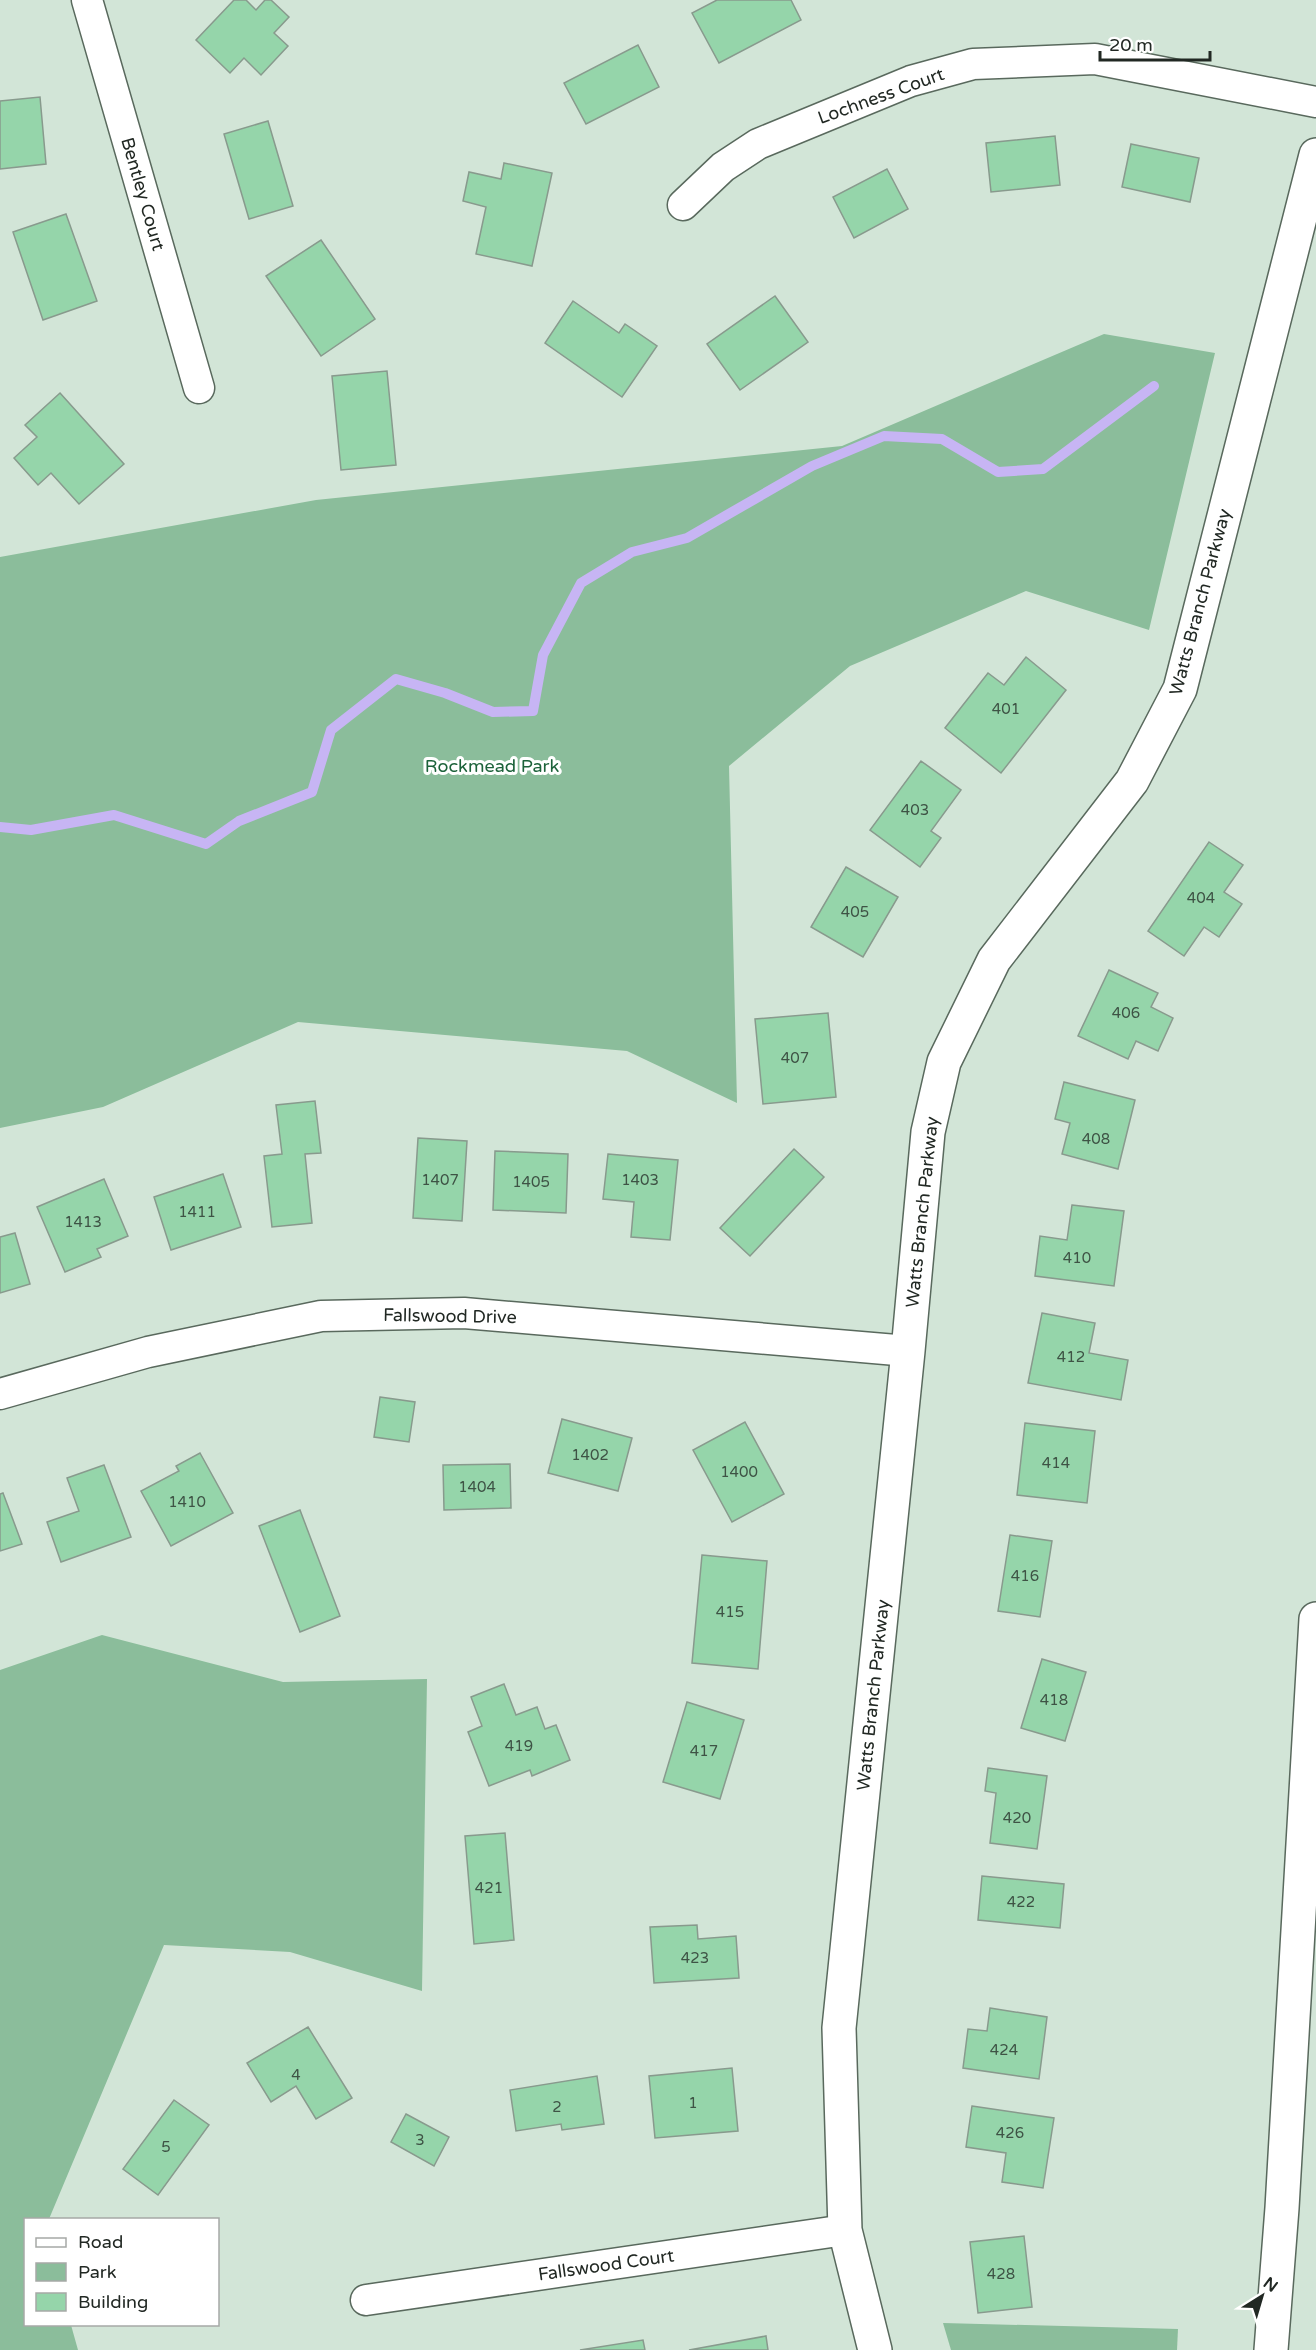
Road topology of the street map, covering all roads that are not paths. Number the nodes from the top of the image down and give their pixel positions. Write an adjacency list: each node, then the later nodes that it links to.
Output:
1 (87, 0): 5 (street, Bentley Court)
2 (1316, 102): 4 (street, Lochness Court)
3 (1316, 155): 6 (main road, Watts Branch Parkway)
4 (683, 205)
5 (199, 388)
6 (909, 1351): 7 (street, Fallswood Drive); 9 (main road, Watts Branch Parkway)
7 (0, 1394)
8 (1316, 1619): 12 (main road)
9 (846, 2230): 10 (street, Fallswood Court); 11 (main road, Watts Branch Parkway)
10 (366, 2300)
11 (875, 2350)
12 (1271, 2350)

